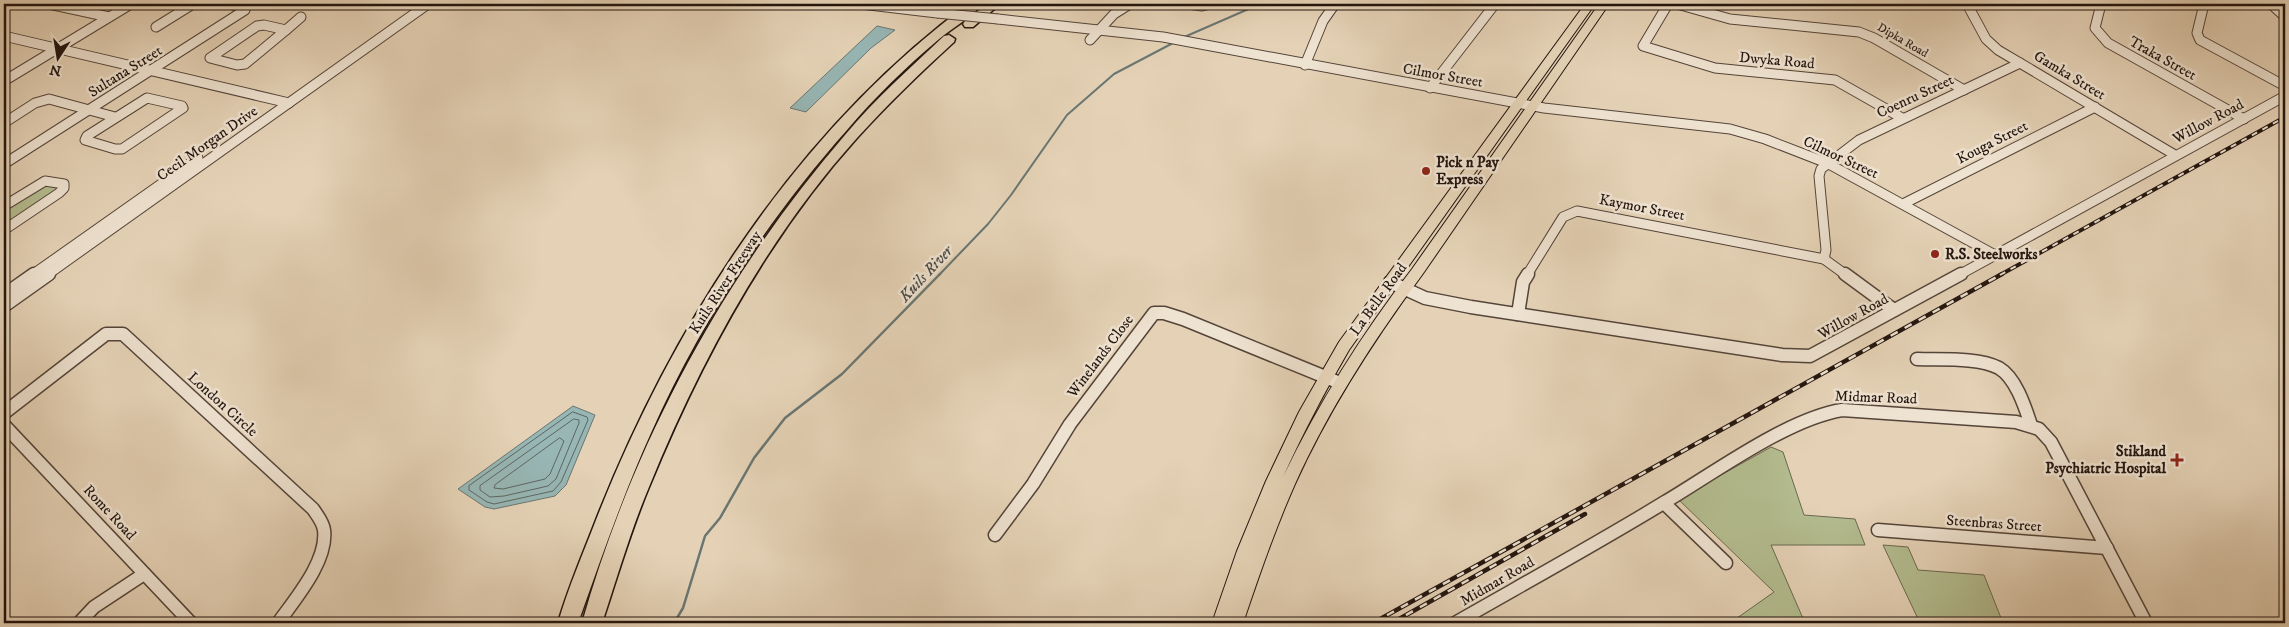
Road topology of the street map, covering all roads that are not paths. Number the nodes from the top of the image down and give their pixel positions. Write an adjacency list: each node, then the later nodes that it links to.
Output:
1 (49, 4): 23 (street)
2 (131, 4): 23 (street)
3 (193, 4): 26 (street)
4 (228, 4): 29 (street, Sultana Street)
5 (416, 4): 42 (street, Cecil Morgan Drive)
6 (428, 4): 43 (street, Cecil Morgan Drive)
7 (861, 4): 22 (street, Cilmor Street, bridge)
8 (976, 4): 81 (highway, Kuils River Freeway)
9 (1130, 4): 27 (street)
10 (1188, 4): 11 (street)
11 (1210, 4)
12 (1335, 4): 35 (street)
13 (1495, 4): 39 (street)
14 (1590, 4): 44 (main road, La Belle Road)
15 (1604, 4): 45 (main road, La Belle Road)
16 (1668, 4): 49 (street, Dwyka Road)
17 (1677, 4): 40 (street, Dipka Road)
18 (1967, 4): 34 (street, Gamka Street)
19 (2101, 4): 50 (street, Traka Street)
20 (2204, 4): 38 (street)
21 (2271, 4): 24 (street)
22 (996, 12): 27 (street, Cilmor Street); 82 (highway, Kuils River Freeway)
23 (109, 17): 33 (street)
24 (2285, 17)
25 (301, 18): 28 (street)
26 (156, 27)
27 (1099, 29): 32 (street); 35 (street, Cilmor Street)
28 (286, 30): 31 (street); 31 (street)
29 (214, 31): 31 (street); 36 (street, Sultana Street)
30 (4, 36): 33 (street)
31 (239, 37)
32 (1090, 40)
33 (57, 48): 36 (street); 37 (street)
34 (2020, 63): 40 (street, Coenru Street); 46 (street, Gamka Street)
35 (1305, 65): 39 (street, Cilmor Street)
36 (151, 71): 42 (street); 47 (street, Sultana Street)
37 (4, 81)
38 (2285, 86)
39 (1430, 88): 44 (street, Cilmor Street)
40 (1964, 90): 49 (street, Coenru Street)
41 (2285, 96): 50 (street, Willow Road)
42 (278, 101): 43 (street); 62 (street, Cecil Morgan Drive)
43 (290, 103): 63 (street, Cecil Morgan Drive)
44 (1519, 104): 45 (street, Cilmor Street); 60 (main road, La Belle Road)
45 (1532, 107): 53 (street, Cilmor Street); 61 (main road, La Belle Road)
46 (2094, 107): 52 (street, Gamka Street); 55 (street, Kouga Street)
47 (90, 110): 48 (street); 51 (street); 54 (street, Sultana Street)
48 (116, 117): 48 (street)
49 (1902, 118): 53 (street, Coenru Street)
50 (2244, 119): 52 (street, Willow Road)
51 (4, 122)
52 (2174, 155): 58 (street, Willow Road)
53 (1827, 163): 55 (street, Cilmor Street); 59 (street)
54 (4, 164)
55 (1903, 204): 58 (street, Cilmor Street)
56 (4, 206): 57 (street)
57 (4, 230)
58 (1995, 255): 64 (street, Willow Road)
59 (1824, 259): 64 (street); 65 (street, Kaymor Street)
60 (1390, 282): 61 (street, Willow Road); 67 (main road, La Belle Road)
61 (1403, 290): 65 (street, Willow Road); 68 (main road, La Belle Road)
62 (4, 295)
63 (4, 306)
64 (1894, 310): 65 (street, Willow Road)
65 (1518, 314)
66 (1917, 359): 71 (street)
67 (1324, 377): 68 (street, Winelands Close); 74 (street, Winelands Close); 83 (main road, La Belle Road)
68 (1340, 383): 84 (main road, La Belle Road)
69 (4, 414): 80 (street, London Circle)
70 (4, 425): 77 (street, Rome Road)
71 (2031, 425): 72 (street, Midmar Road); 75 (street, Midmar Road)
72 (1664, 503): 76 (street); 85 (street, Midmar Road)
73 (1878, 530): 75 (street, Steenbras Street)
74 (995, 535)
75 (2107, 548): 86 (street, Midmar Road)
76 (1726, 563)
77 (144, 574): 78 (street); 79 (street, Rome Road)
78 (80, 623)
79 (191, 623)
80 (278, 623)
81 (568, 623)
82 (592, 623)
83 (1220, 623)
84 (1235, 623)
85 (1455, 623)
86 (2146, 623)

